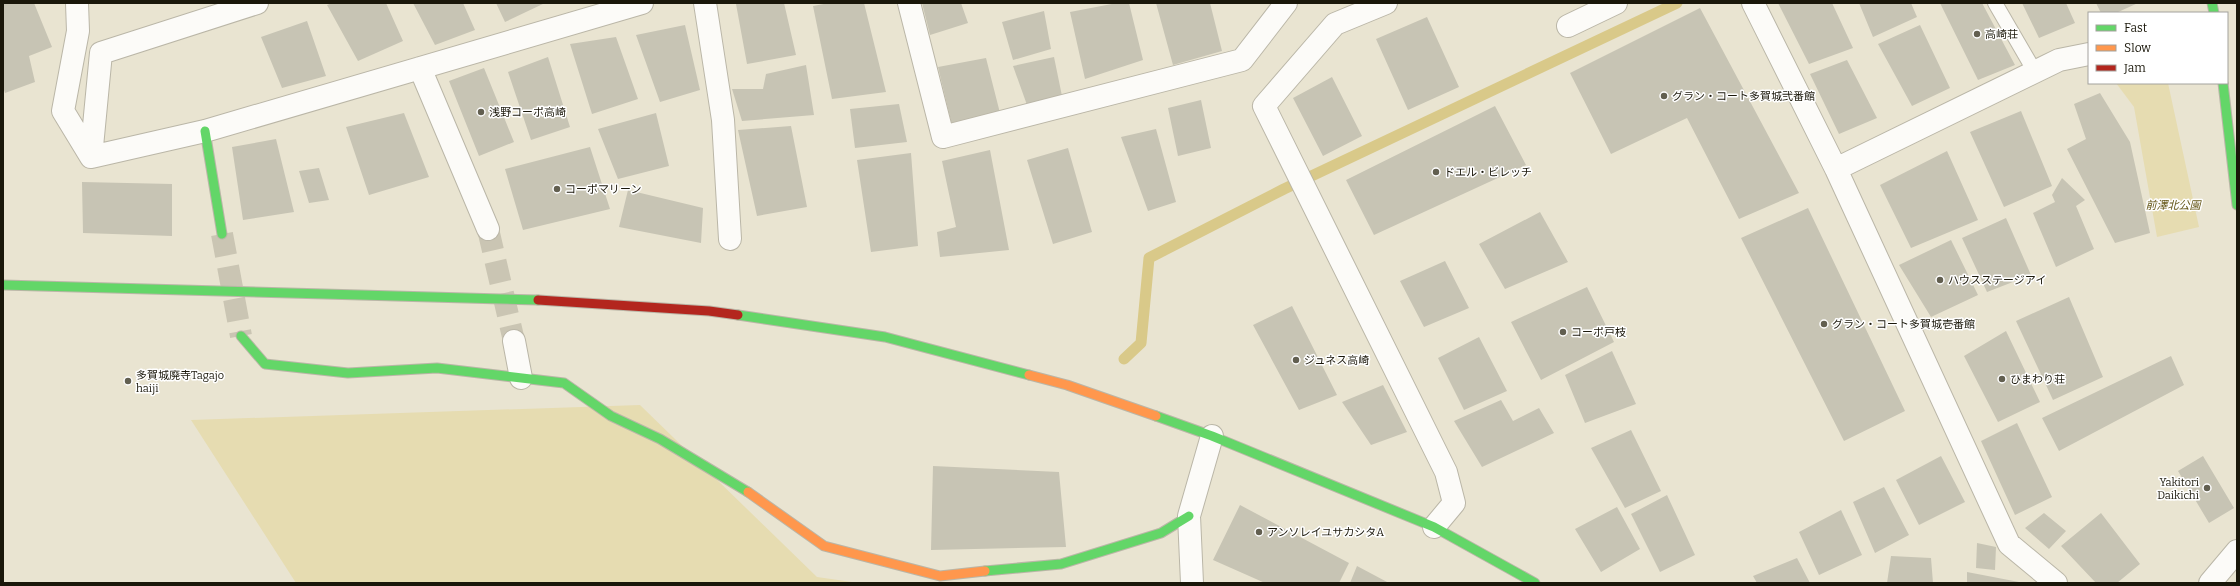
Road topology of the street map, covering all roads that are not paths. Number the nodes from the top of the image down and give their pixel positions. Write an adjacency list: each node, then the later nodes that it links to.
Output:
1 (77, 3): 17 (street)
2 (257, 3): 17 (street)
3 (642, 3): 13 (street)
4 (705, 3): 22 (street)
5 (909, 3): 6 (street)
6 (1286, 3)
7 (1386, 3): 29 (street)
8 (1616, 3): 11 (street)
9 (1753, 3): 18 (street)
10 (1995, 3): 14 (lane)
11 (1568, 26)
12 (2088, 54): 14 (street)
13 (420, 68): 16 (street); 20 (street)
14 (2035, 72): 18 (street)
15 (2222, 84): 19 (street)
16 (205, 131): 17 (street); 21 (street)
17 (91, 157)
18 (1836, 169): 33 (street)
19 (2237, 205)
20 (488, 229)
21 (222, 234)
22 (730, 239)
23 (3, 285): 27 (street)
24 (241, 336): 26 (street)
25 (514, 341): 26 (street)
26 (521, 378): 28 (street)
27 (1212, 436): 28 (street); 29 (street)
28 (1189, 516): 31 (street)
29 (1434, 527): 32 (street)
30 (2237, 551): 34 (street)
31 (1192, 583)
32 (1535, 583)
33 (2056, 583)
34 (2210, 583)

